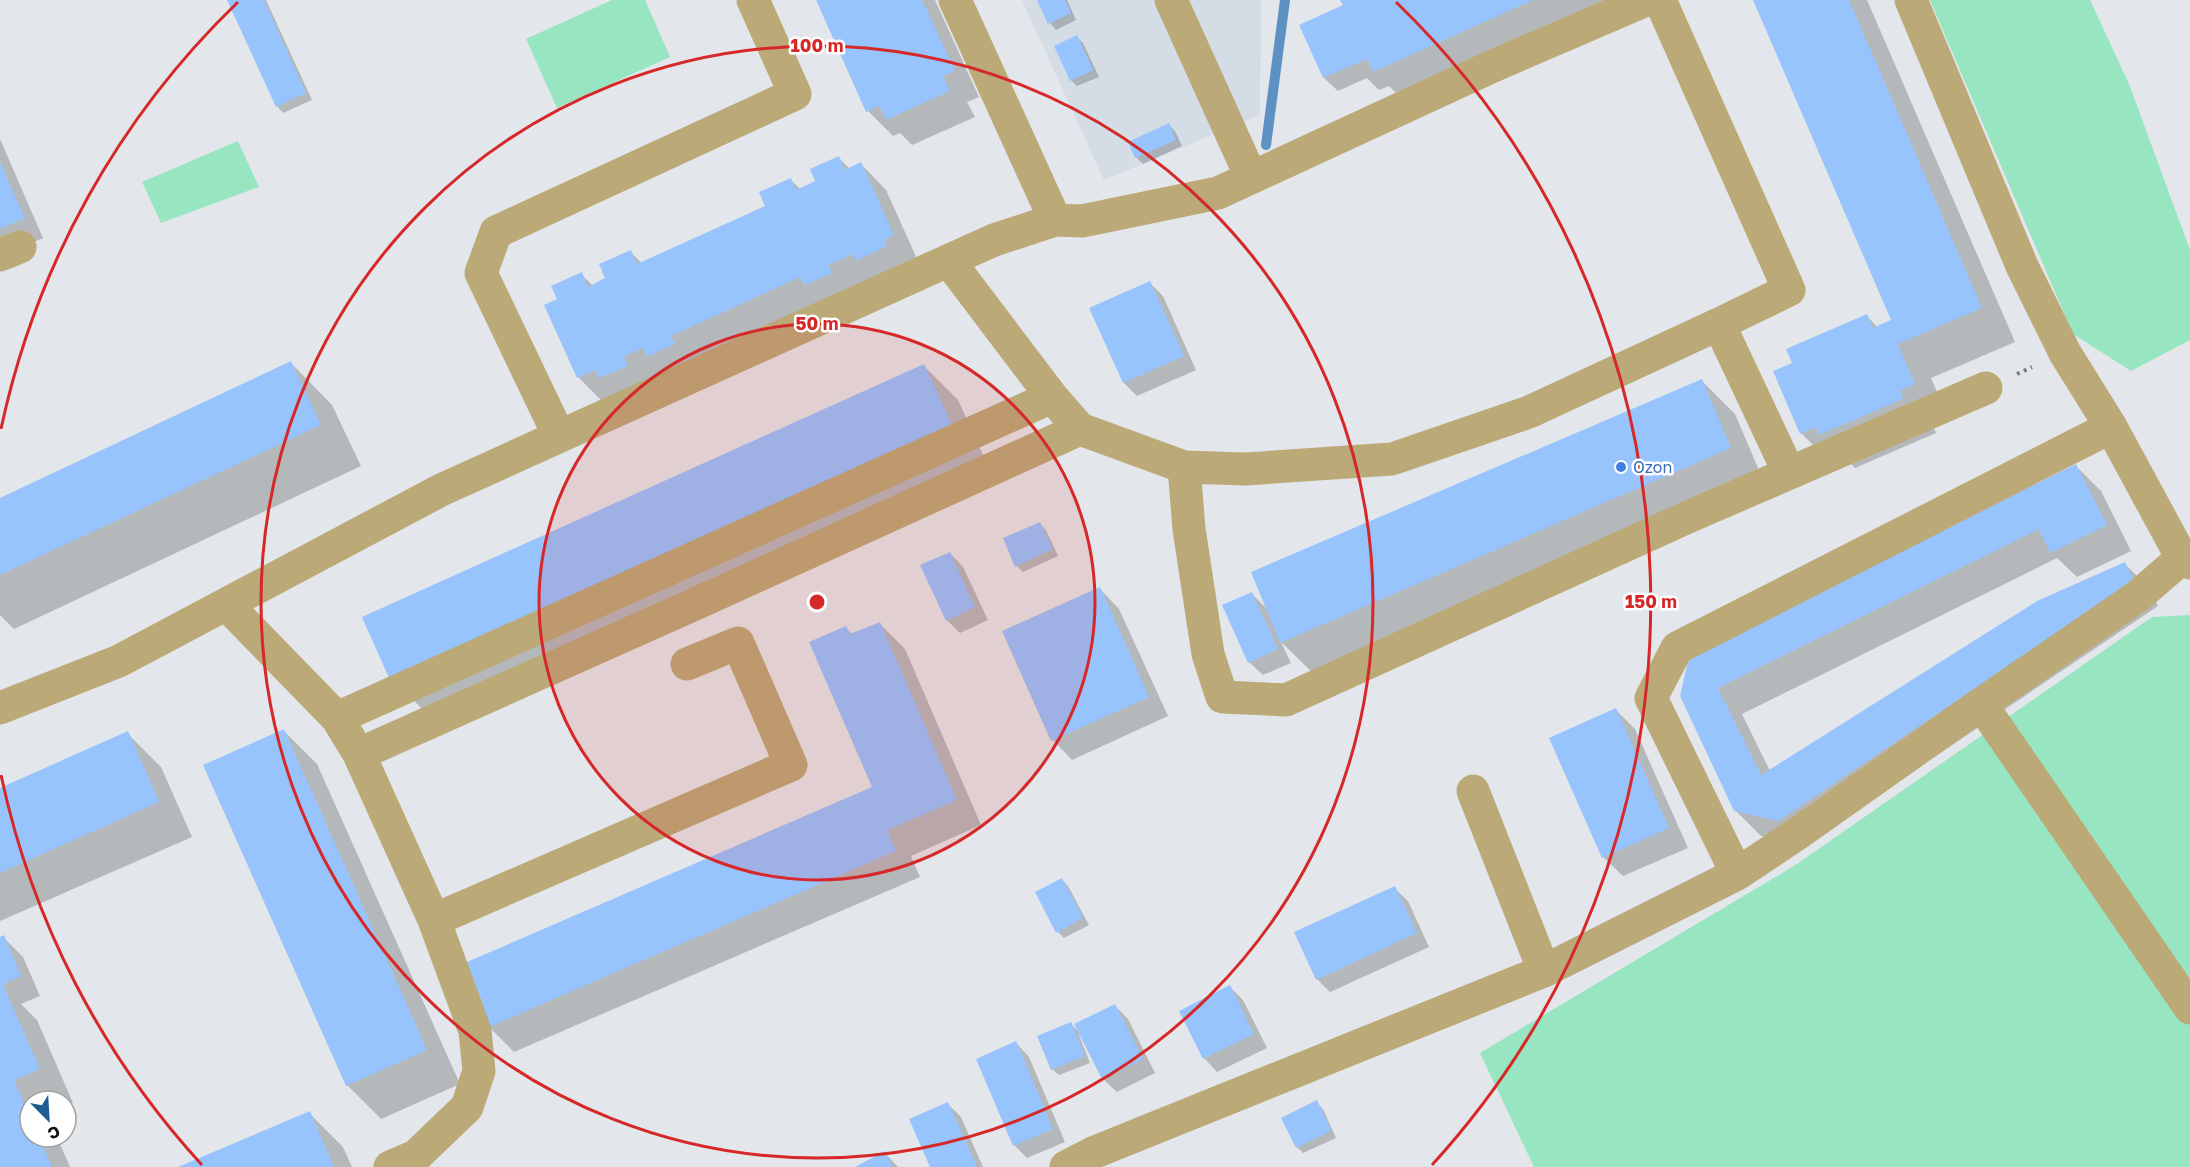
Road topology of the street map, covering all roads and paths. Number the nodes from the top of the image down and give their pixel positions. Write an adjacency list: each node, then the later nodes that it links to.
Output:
1 (753, 0): 16 (street)
2 (955, 0): 8 (street)
3 (1171, 0): 7 (street)
4 (1646, 0): 7 (street)
5 (1660, 0): 10 (street)
6 (1911, 0): 11 (street)
7 (1251, 177): 8 (street)
8 (1055, 220): 9 (street)
9 (949, 261): 13 (street); 16 (street)
10 (1719, 324): 17 (street); 18 (street)
11 (2065, 353): 12 (path); 14 (street)
12 (1986, 388): 18 (street)
13 (1052, 397): 15 (street); 24 (street)
14 (2111, 427): 19 (street); 27 (street)
15 (1080, 429): 17 (street); 25 (street)
16 (559, 436): 20 (street)
17 (1184, 467): 18 (street)
18 (1789, 472)
19 (2186, 560): 22 (street)
20 (226, 604): 23 (street); 24 (street)
21 (687, 664): 28 (street)
22 (1981, 704): 27 (street); 30 (street)
23 (0, 708)
24 (337, 718): 25 (street)
25 (359, 754): 28 (street)
26 (1473, 791): 29 (street)
27 (1737, 874): 29 (street)
28 (434, 920): 32 (street)
29 (1544, 971): 31 (street)
30 (2190, 1008)
31 (1099, 1160): 33 (street)
32 (390, 1167)
33 (1066, 1167)

